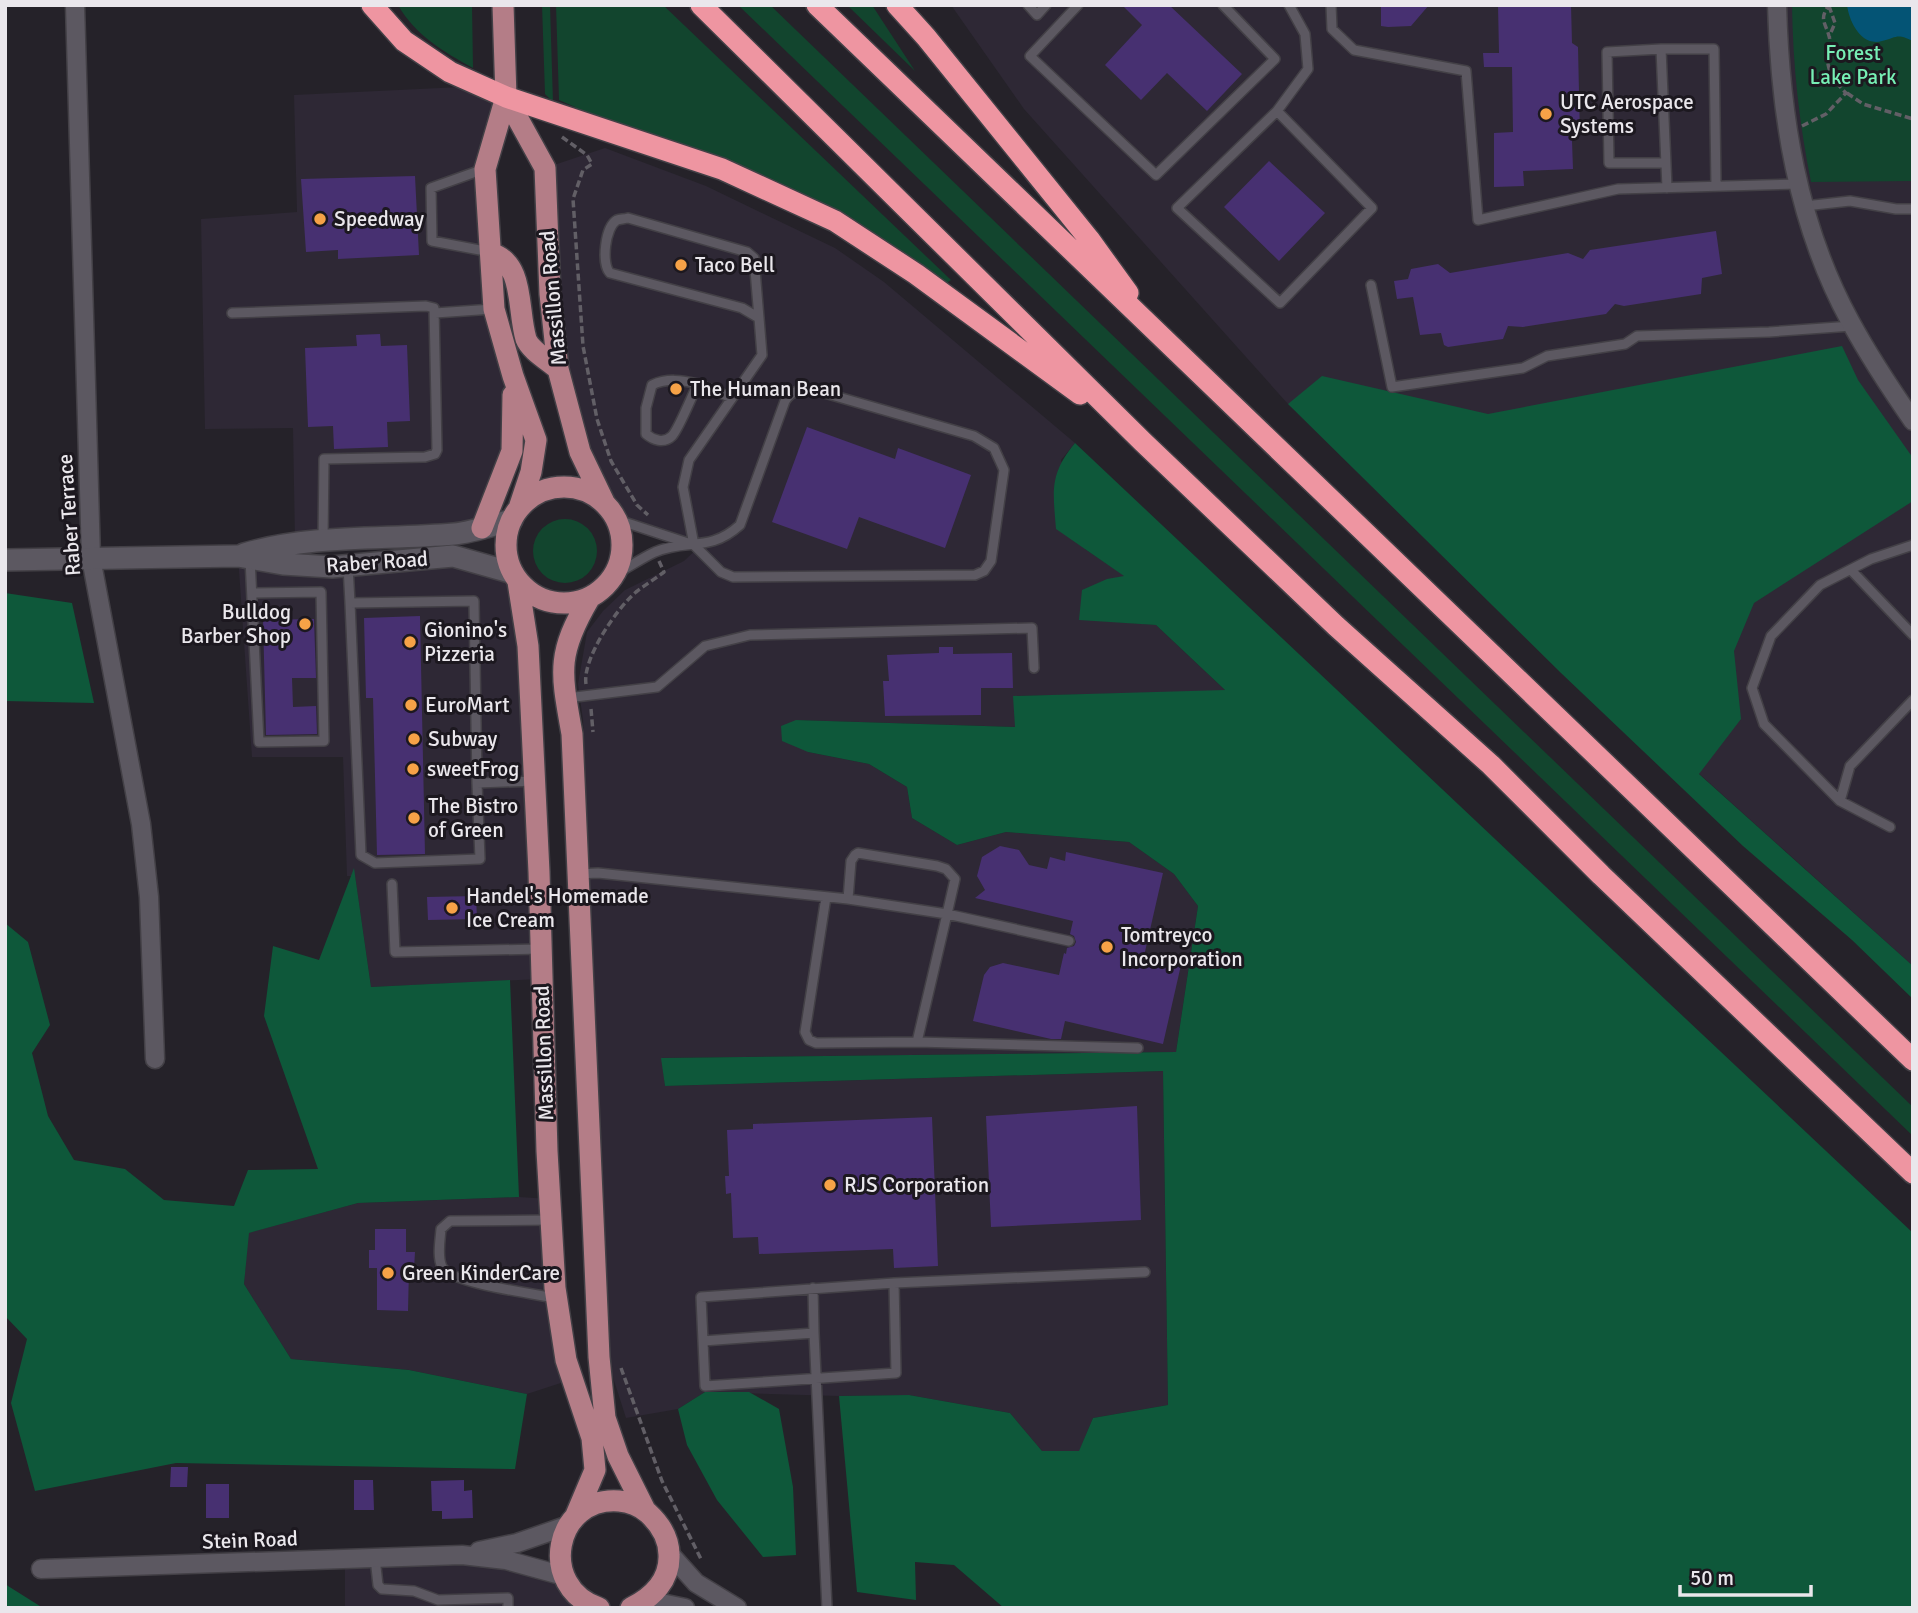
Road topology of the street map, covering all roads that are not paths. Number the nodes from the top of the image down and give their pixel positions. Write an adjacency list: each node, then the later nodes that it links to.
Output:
1 (75, 5): 47 (street, Raber Terrace)
2 (372, 5): 15 (highway)
3 (503, 5): 15 (main road, Massillon Road)
4 (701, 5): 38 (highway)
5 (817, 5): 31 (highway)
6 (897, 5): 31 (highway)
7 (1028, 5): 8 (lane)
8 (1046, 5)
9 (1078, 5): 10 (lane)
10 (1223, 5)
11 (1289, 5): 16 (lane)
12 (1331, 5): 21 (lane)
13 (1777, 5): 19 (street)
14 (1661, 49): 17 (lane); 17 (lane); 20 (lane)
15 (506, 97): 18 (main road, Massillon Road); 32 (main road, Massillon Road); 38 (highway)
16 (1277, 111): 16 (lane)
17 (1666, 163): 21 (lane)
18 (485, 169): 24 (main road, Massillon Road); 24 (lane)
19 (1798, 184): 20 (lane); 22 (street)
20 (1716, 186): 21 (lane)
21 (1667, 188)
22 (1805, 206): 23 (lane); 30 (street)
23 (1913, 209)
24 (491, 253): 26 (main road, Massillon Road); 32 (main road)
25 (1371, 285): 30 (lane)
26 (495, 309): 28 (lane); 33 (main road, Massillon Road)
27 (232, 313): 28 (lane)
28 (435, 313): 43 (lane)
29 (759, 318): 29 (lane); 35 (lane)
30 (1853, 326): 36 (street)
31 (1150, 327): 74 (highway)
32 (558, 369): 39 (main road, Massillon Road)
33 (513, 376): 40 (main road, Massillon Road); 42 (main road)
34 (698, 384): 34 (lane); 35 (lane)
35 (732, 398): 44 (lane)
36 (1906, 400): 37 (street)
37 (1913, 421)
38 (1143, 442): 75 (highway)
39 (604, 502): 40 (main road); 41 (main road)
40 (515, 514): 42 (street, Raber Road); 52 (main road)
41 (618, 520): 44 (lane); 51 (main road)
42 (482, 528): 43 (street, Raber Road)
43 (323, 539): 46 (street, Raber Road)
44 (694, 545): 44 (lane); 51 (lane)
45 (1913, 545): 50 (lane)
46 (244, 557): 47 (street, Raber Road); 49 (street, Raber Road); 53 (lane)
47 (91, 558): 48 (street, Raber Road); 73 (street, Raber Terrace)
48 (5, 560)
49 (348, 566): 52 (street, Raber Road); 55 (lane)
50 (1851, 570): 56 (lane); 62 (lane)
51 (616, 574): 54 (main road)
52 (516, 578): 54 (main road); 60 (main road, Massillon Road)
53 (253, 593): 53 (lane)
54 (589, 599): 58 (main road, Massillon Road)
55 (350, 603): 61 (lane); 61 (lane)
56 (1913, 635)
57 (1034, 668): 58 (lane)
58 (566, 698): 64 (main road, Massillon Road)
59 (1913, 700): 62 (lane)
60 (535, 781): 61 (lane); 70 (main road, Massillon Road)
61 (477, 783)
62 (1840, 801): 63 (lane)
63 (1890, 827)
64 (578, 874): 66 (lane); 84 (main road, Massillon Road)
65 (392, 884): 70 (lane)
66 (825, 897): 67 (lane); 71 (lane)
67 (848, 899): 68 (lane); 68 (lane)
68 (947, 914): 69 (lane); 71 (lane)
69 (1069, 941)
70 (541, 948): 76 (main road, Massillon Road)
71 (917, 1042): 72 (lane)
72 (1138, 1048)
73 (155, 1059)
74 (1913, 1060)
75 (1913, 1173)
76 (551, 1220): 80 (main road, Massillon Road); 80 (lane)
77 (1146, 1272): 78 (lane)
78 (894, 1283): 79 (lane); 83 (lane)
79 (813, 1289): 81 (lane); 82 (lane)
80 (557, 1298): 85 (main road, Massillon Road)
81 (814, 1333): 82 (lane); 83 (lane)
82 (703, 1341): 83 (lane)
83 (815, 1378): 97 (lane)
84 (645, 1510): 85 (main road); 86 (main road, Massillon Road)
85 (573, 1520): 87 (street, Stein Road); 90 (main road, Massillon Road)
86 (670, 1554): 91 (main road); 96 (street)
87 (462, 1555): 88 (street, Stein Road); 90 (street, Stein Road)
88 (375, 1558): 89 (street, Stein Road); 92 (lane)
89 (41, 1569)
90 (566, 1581): 93 (main road); 94 (main road)
91 (637, 1605): 95 (street)
92 (508, 1608)
93 (573, 1608)
94 (598, 1608)
95 (685, 1608)
96 (737, 1608)
97 (827, 1608)

